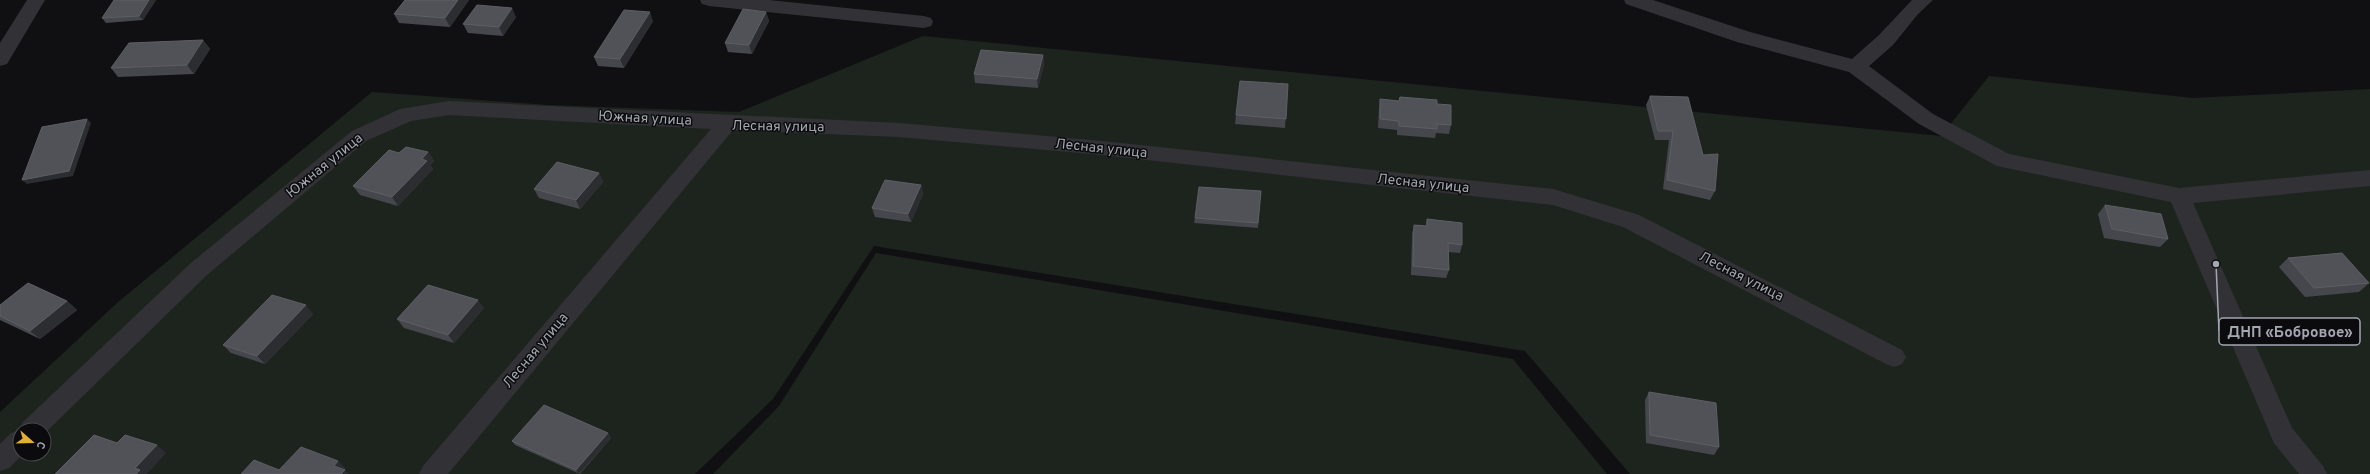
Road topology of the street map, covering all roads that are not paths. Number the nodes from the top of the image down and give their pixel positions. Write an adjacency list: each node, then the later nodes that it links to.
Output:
1 (36, 0): 6 (street)
2 (709, 0): 5 (street)
3 (1632, 0): 7 (street)
4 (1924, 0): 7 (street)
5 (924, 22)
6 (0, 59)
7 (1856, 67): 10 (street)
8 (728, 123): 11 (street, Лесная улица); 12 (street, Южная улица); 15 (street, Лесная улица)
9 (2370, 178): 10 (street)
10 (2179, 196): 16 (street)
11 (1894, 357)
12 (40, 422)
13 (12, 449): 14 (street)
14 (0, 460)
15 (432, 474)
16 (2314, 474)

